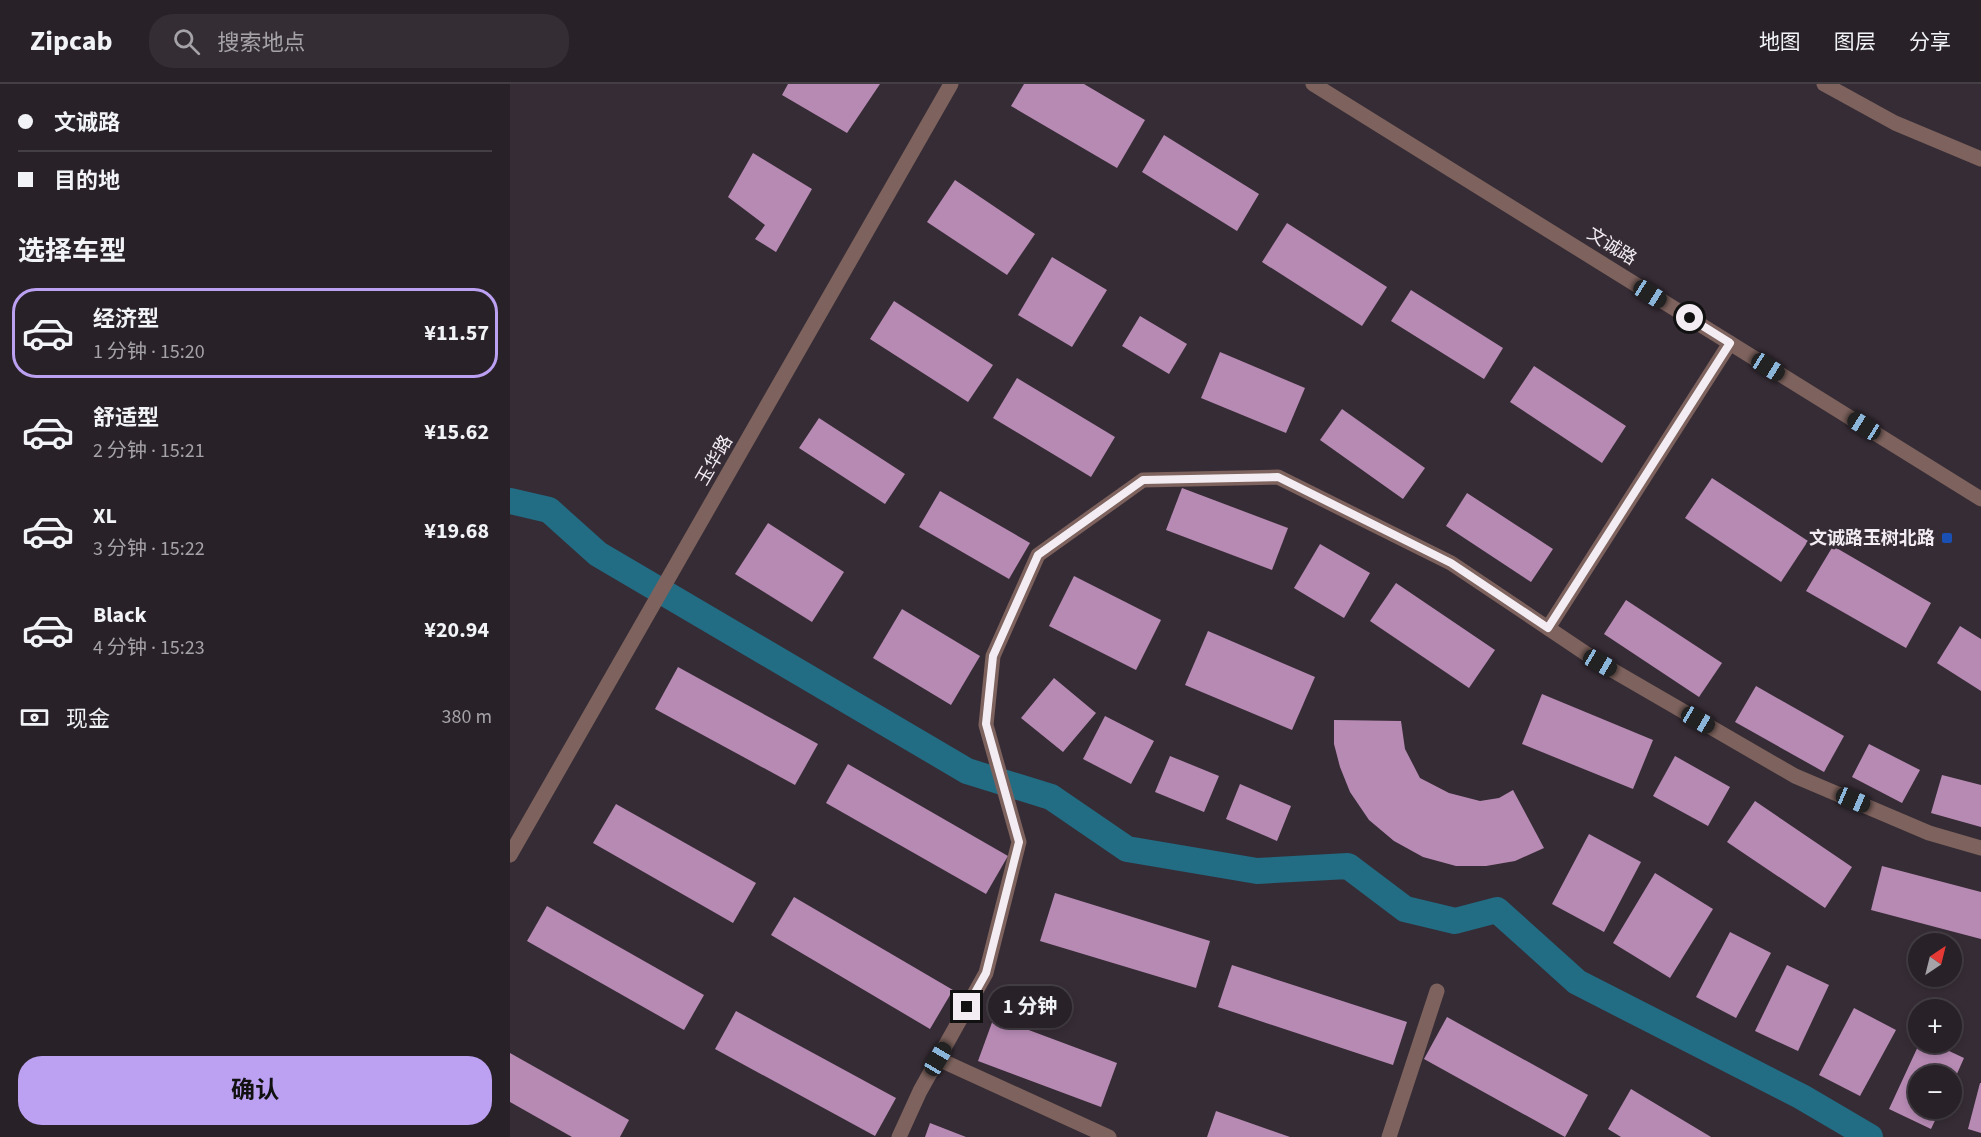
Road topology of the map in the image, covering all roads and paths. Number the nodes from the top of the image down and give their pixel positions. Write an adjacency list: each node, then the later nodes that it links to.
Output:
1 (951, 84): 9 (street, 玉华路)
2 (1313, 84): 5 (street, 文诚路)
3 (1824, 84): 4 (street)
4 (1981, 159)
5 (1730, 343): 6 (street, 文诚路); 7 (street)
6 (1981, 499)
7 (1548, 628): 8 (street); 11 (street)
8 (1981, 848)
9 (510, 855)
10 (1437, 991): 14 (street)
11 (938, 1059): 12 (street); 13 (street)
12 (899, 1137)
13 (1109, 1137)
14 (1389, 1137)

